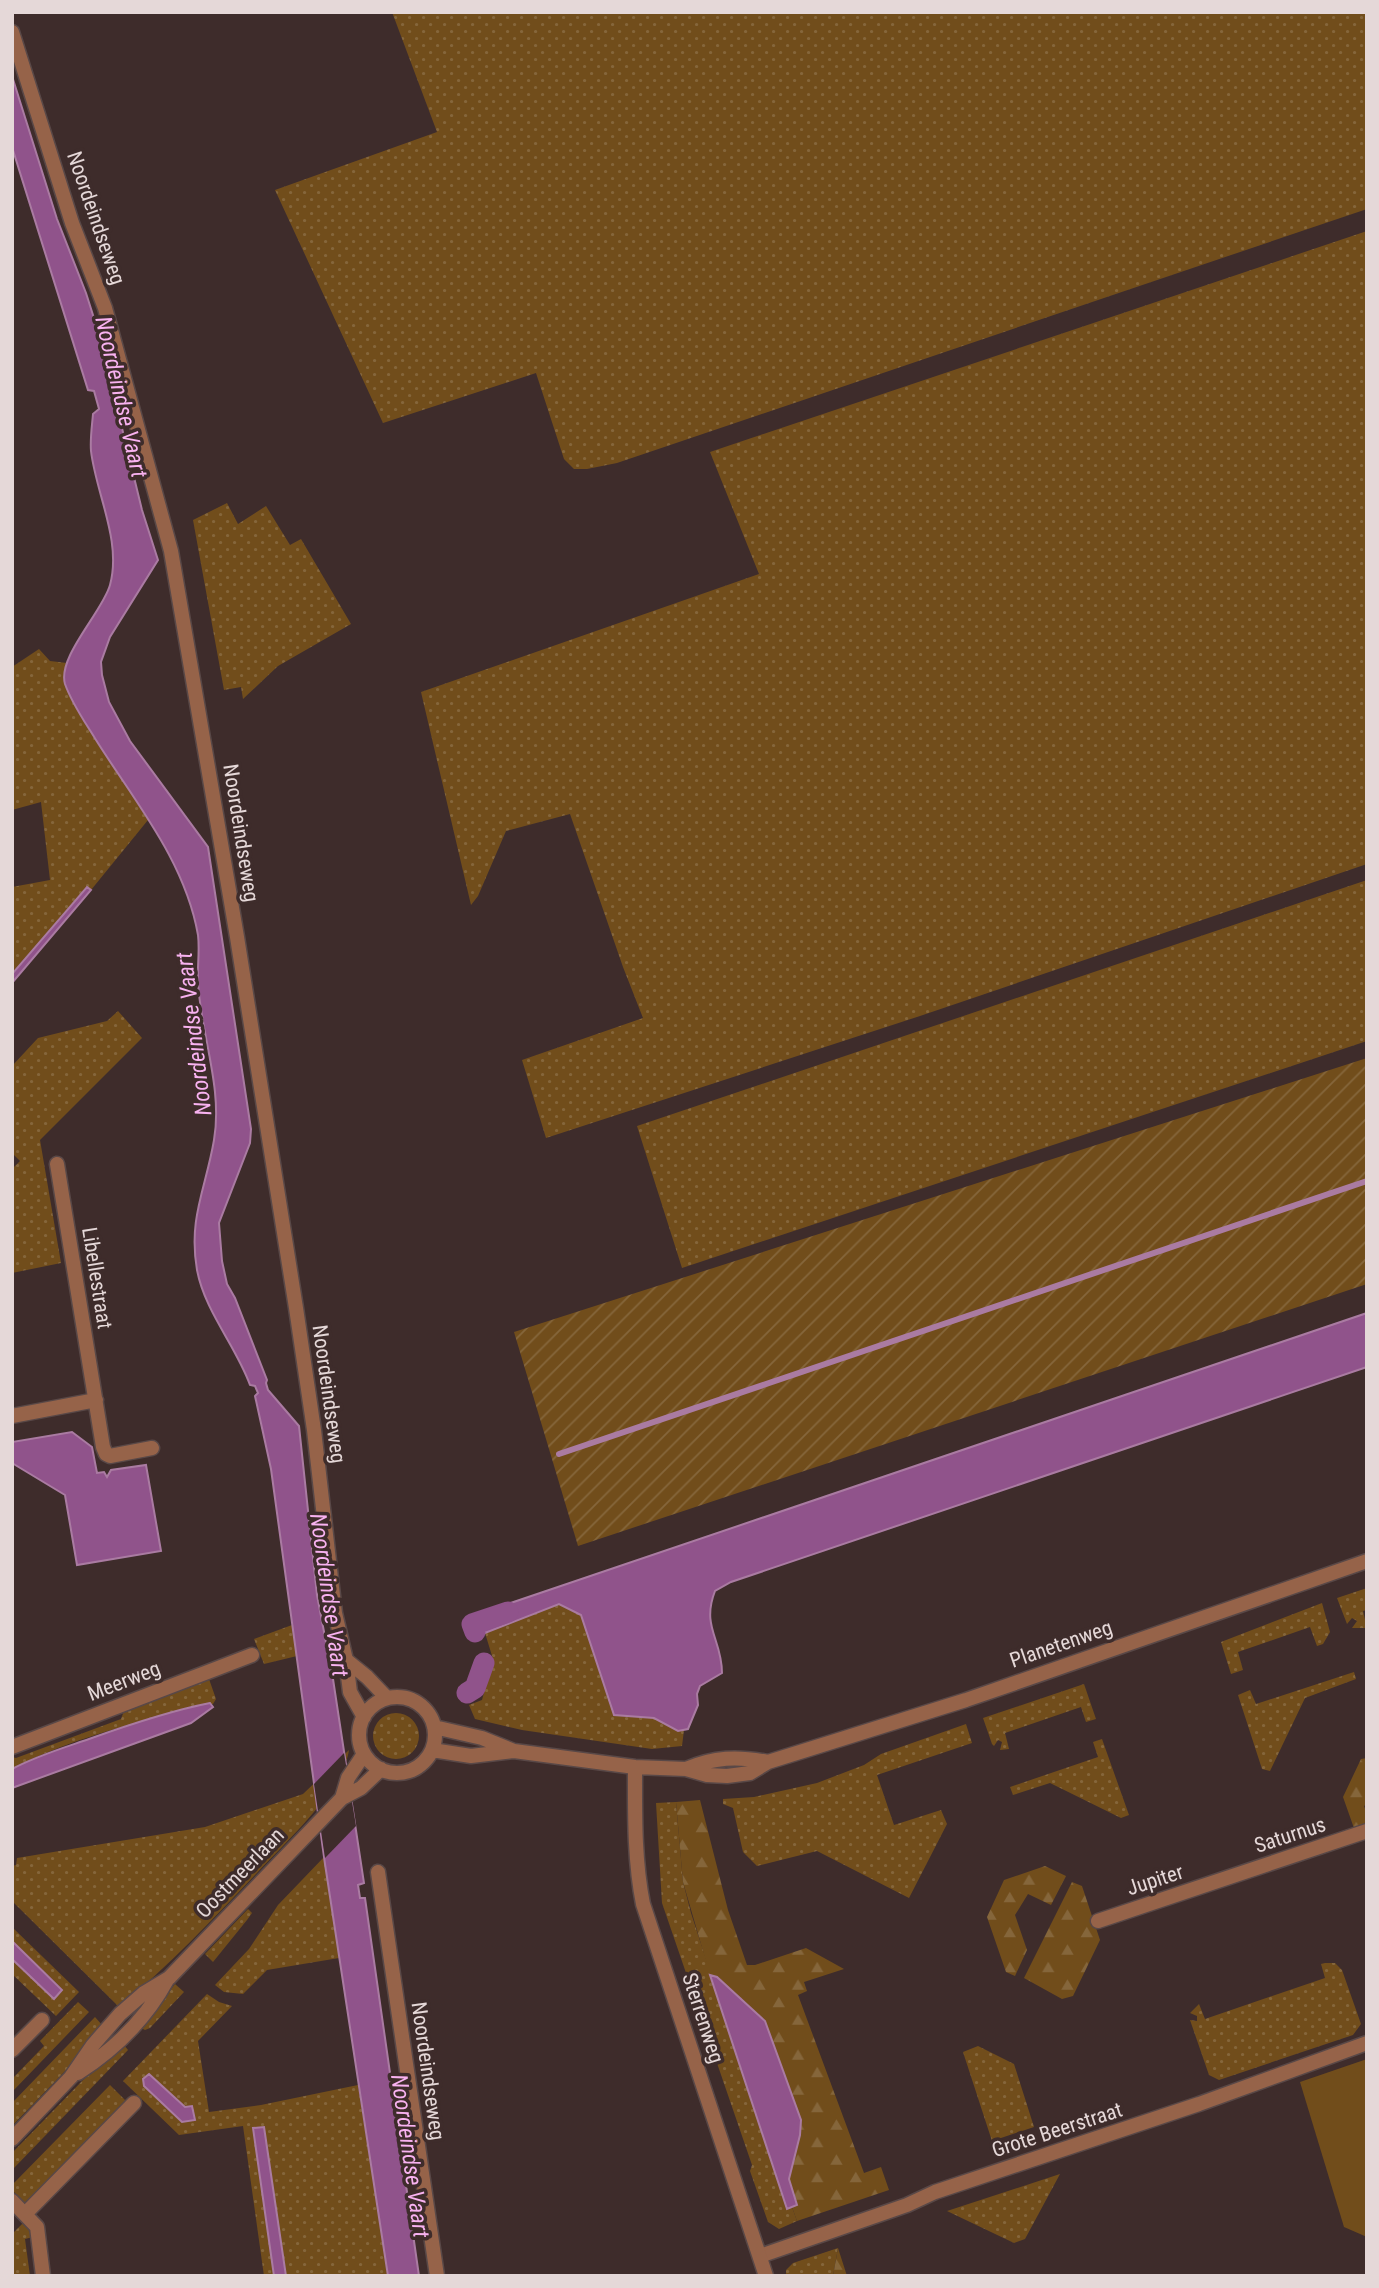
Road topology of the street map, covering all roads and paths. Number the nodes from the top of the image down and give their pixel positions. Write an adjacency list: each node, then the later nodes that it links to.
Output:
1 (12, 32): 8 (street, Noordeindseweg)
2 (57, 1164): 3 (street, Libellestraat)
3 (96, 1400): 4 (street); 5 (street, Libellestraat)
4 (12, 1416)
5 (152, 1448)
6 (1367, 1561): 16 (street, Planetenweg)
7 (252, 1655): 12 (street, Meerweg)
8 (346, 1660): 9 (street); 10 (street, Noordeindseweg)
9 (387, 1698): 10 (street); 11 (street)
10 (364, 1717): 15 (street)
11 (434, 1727): 13 (street); 14 (street, Planetenweg)
12 (12, 1747)
13 (432, 1750): 14 (street, Planetenweg); 17 (street)
14 (514, 1751): 16 (street, Planetenweg)
15 (364, 1754): 17 (street); 18 (street, Oostmeerlaan)
16 (635, 1767): 30 (street, Sterrenweg)
17 (381, 1769): 18 (street, Oostmeerlaan)
18 (347, 1797): 27 (street, Oostmeerlaan)
19 (1367, 1831): 21 (street, Saturnus)
20 (378, 1872): 32 (street, Noordeindseweg)
21 (1226, 1878): 22 (street, Jupiter)
22 (1098, 1920)
23 (42, 2020): 25 (street)
24 (1367, 2043): 30 (street, Grote Beerstraat)
25 (12, 2050)
26 (134, 2103): 29 (street)
27 (12, 2139)
28 (12, 2201): 29 (street)
29 (25, 2214): 31 (street)
30 (760, 2256): 33 (street, Sterrenweg)
31 (43, 2276)
32 (437, 2276)
33 (766, 2276)

